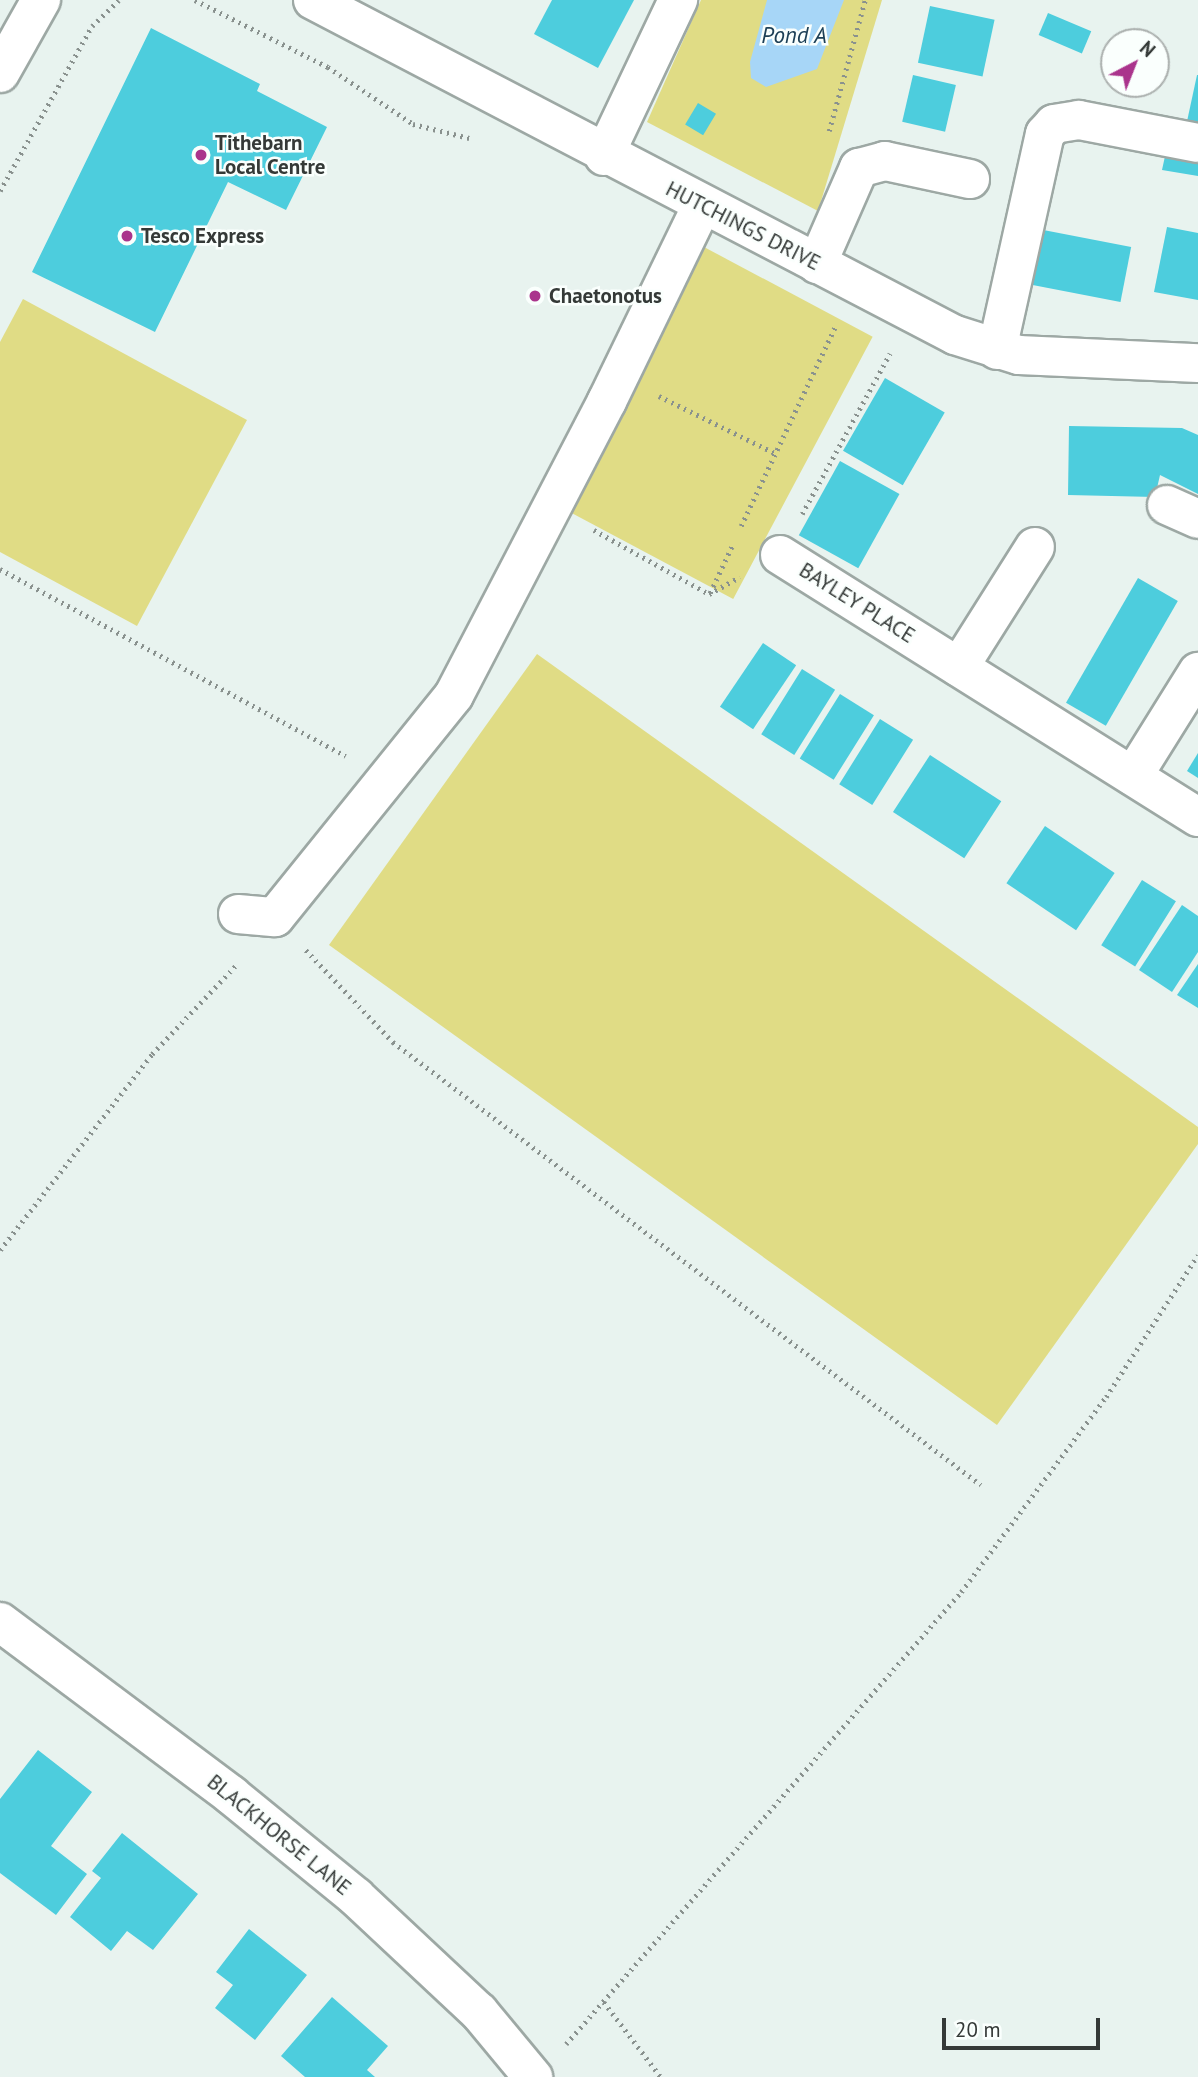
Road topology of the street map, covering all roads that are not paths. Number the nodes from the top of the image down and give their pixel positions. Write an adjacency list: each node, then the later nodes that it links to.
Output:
1 (41, 0): 4 (street)
2 (313, 0): 6 (street, HUTCHINGS DRIVE)
3 (678, 0): 6 (street)
4 (0, 73)
5 (1198, 143): 10 (street)
6 (604, 156): 8 (street, HUTCHINGS DRIVE)
7 (970, 179): 9 (street)
8 (702, 205): 9 (street, HUTCHINGS DRIVE); 18 (street)
9 (817, 264): 10 (street, HUTCHINGS DRIVE)
10 (997, 350): 11 (street, HUTCHINGS DRIVE)
11 (1198, 363)
12 (1035, 547): 14 (street)
13 (780, 555): 14 (street, BAYLEY PLACE)
14 (959, 667): 16 (street, BAYLEY PLACE)
15 (1198, 672): 16 (street)
16 (1133, 776): 17 (street, BAYLEY PLACE)
17 (1198, 817)
18 (238, 914)
19 (0, 1622): 20 (street, BLACKHORSE LANE)
20 (533, 2077)

